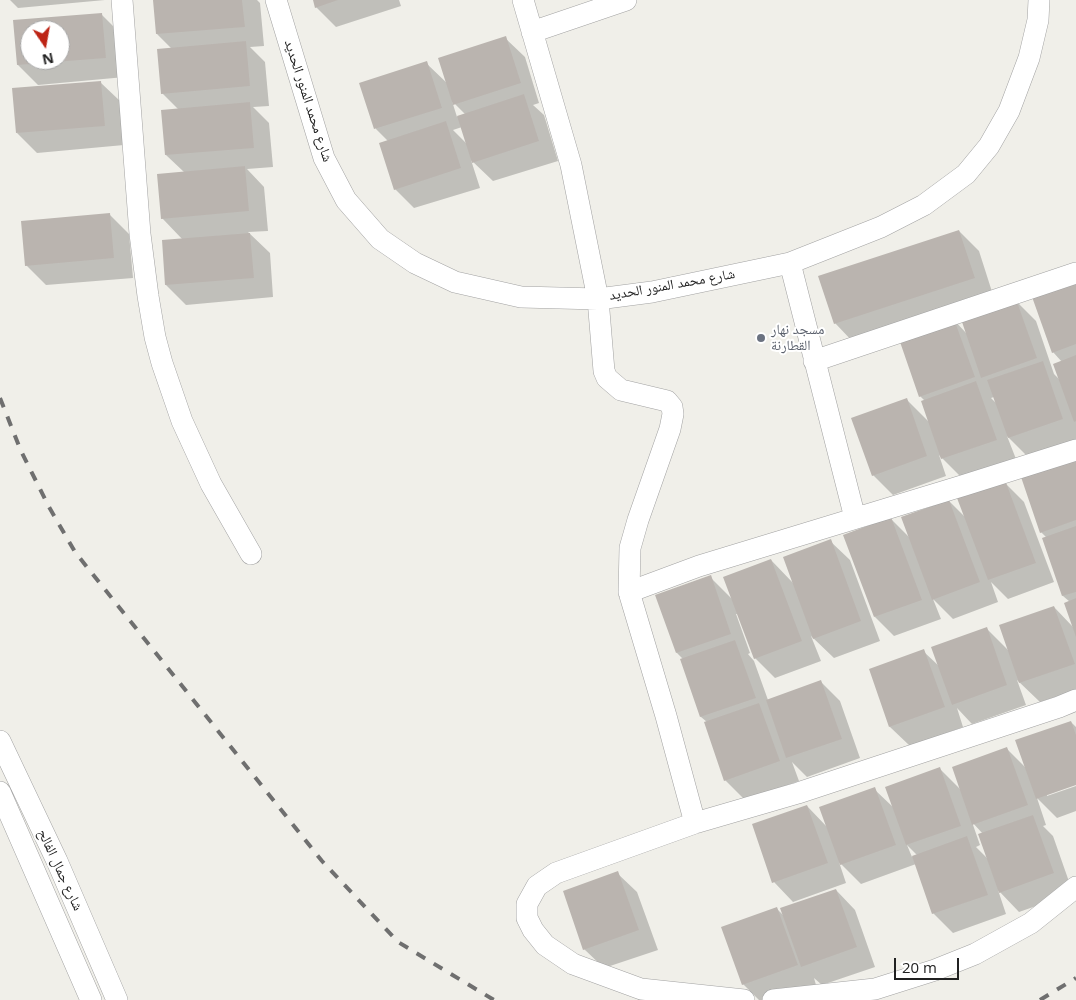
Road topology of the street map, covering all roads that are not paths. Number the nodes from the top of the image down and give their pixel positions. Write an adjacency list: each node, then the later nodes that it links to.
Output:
1 (122, 0): 13 (street)
2 (276, 0): 9 (street, شارع محمد المنور الحديد)
3 (523, 0): 6 (street)
4 (626, 0): 6 (street)
5 (1039, 0): 7 (street, شارع محمد المنور الحديد)
6 (532, 32): 9 (street)
7 (790, 263): 9 (street, شارع محمد المنور الحديد); 10 (street)
8 (1076, 273): 10 (street)
9 (598, 299): 14 (street)
10 (814, 361): 12 (street)
11 (1076, 450): 12 (street)
12 (855, 518): 14 (street)
13 (251, 554)
14 (629, 592): 18 (street)
15 (1076, 700): 18 (street)
16 (0, 741): 20 (street, شارع جمال الفالح)
17 (0, 792): 21 (street, شارع جمال الفالح)
18 (695, 823): 22 (street)
19 (1076, 887): 23 (street)
20 (118, 999)
21 (91, 1000)
22 (744, 1000)
23 (774, 1000)

